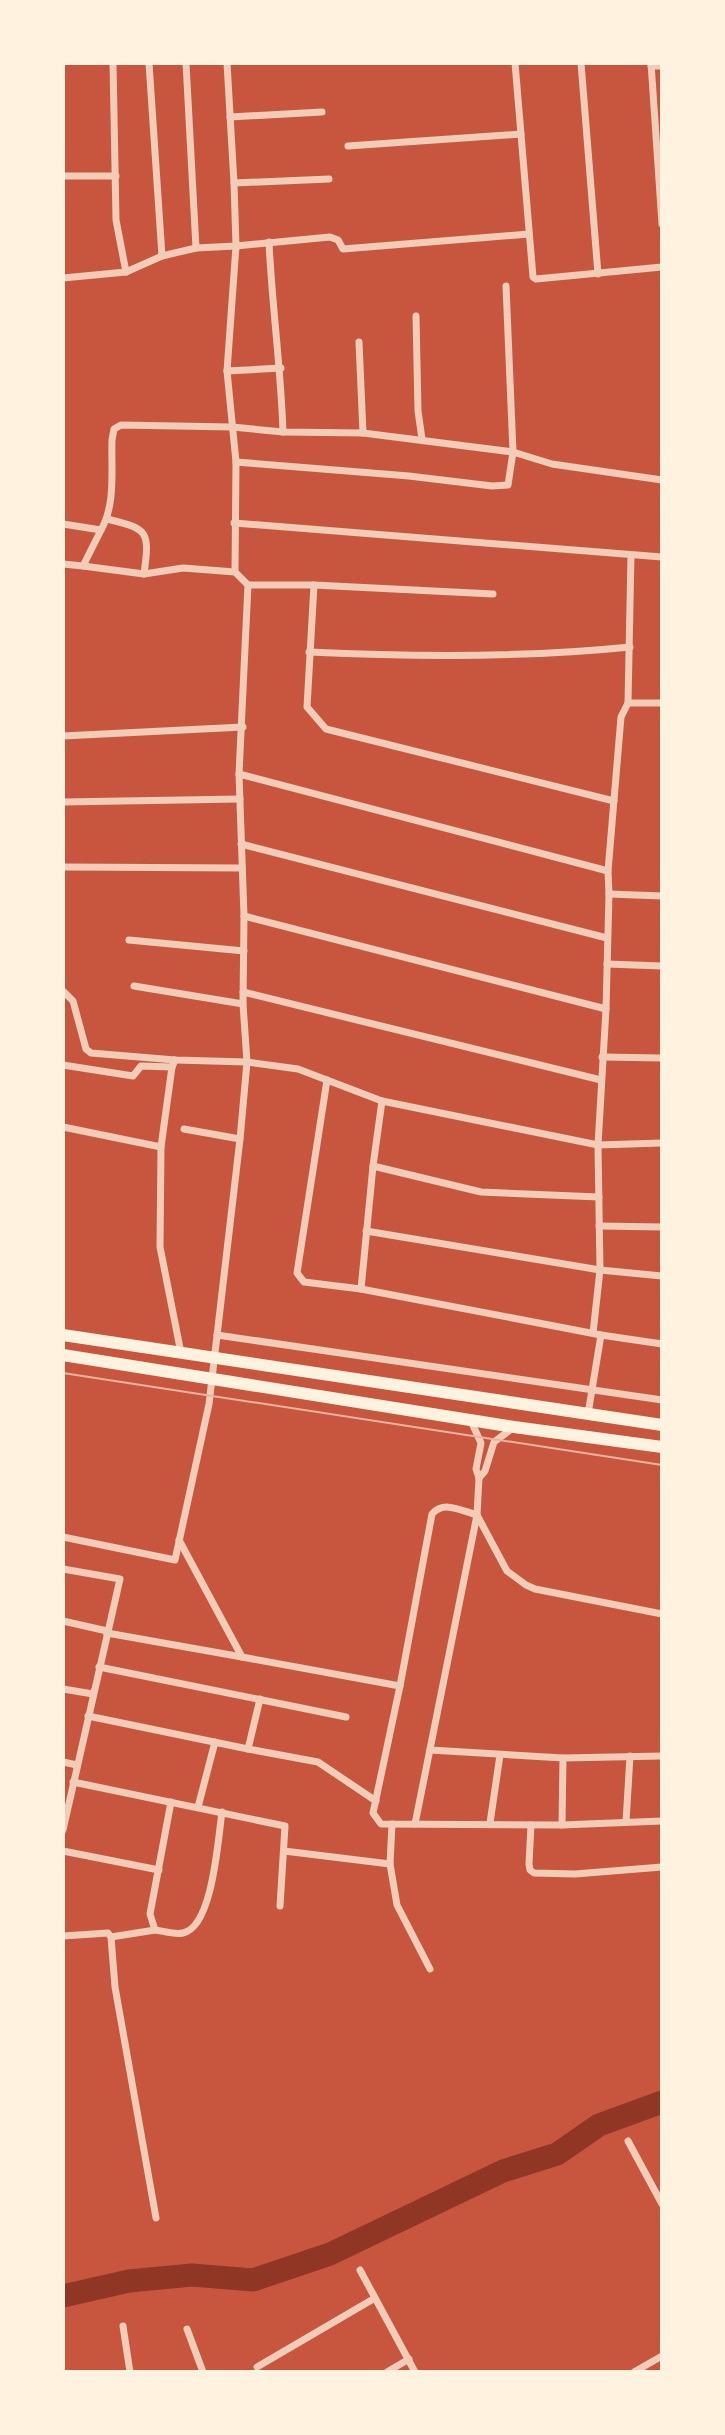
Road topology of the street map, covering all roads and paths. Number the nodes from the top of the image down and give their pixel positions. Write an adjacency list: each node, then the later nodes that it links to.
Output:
1 (113, 63): 14 (street)
2 (149, 63): 22 (street)
3 (186, 63): 21 (street)
4 (227, 63): 10 (street)
5 (516, 63): 11 (street)
6 (581, 63): 25 (street)
7 (651, 65): 8 (street); 17 (street)
8 (662, 66)
9 (322, 112): 10 (street)
10 (230, 117): 16 (street)
11 (521, 134): 12 (street); 18 (street)
12 (348, 146)
13 (63, 176): 14 (street)
14 (116, 176): 24 (street)
15 (329, 178): 16 (street)
16 (234, 183): 20 (street)
17 (662, 224)
18 (529, 234): 19 (street); 25 (street)
19 (269, 242): 20 (street); 30 (street)
20 (236, 246): 21 (street); 31 (street)
21 (196, 248): 22 (street)
22 (162, 256): 24 (street)
23 (662, 267): 25 (street)
24 (126, 272): 26 (street)
25 (598, 274)
26 (63, 278)
27 (506, 286): 36 (street)
28 (416, 316): 35 (street)
29 (359, 342): 34 (street)
30 (281, 368): 31 (street); 33 (street)
31 (227, 371): 32 (street)
32 (232, 426): 33 (street); 37 (street); 39 (street)
33 (283, 432): 34 (street)
34 (363, 433): 35 (street)
35 (422, 439): 36 (street)
36 (513, 453): 37 (street); 38 (street)
37 (236, 462): 40 (street)
38 (662, 480)
39 (107, 519): 42 (street); 48 (street)
40 (234, 523): 43 (street); 47 (street)
41 (63, 524): 42 (street)
42 (101, 530): 46 (street)
43 (631, 555): 44 (street); 52 (street)
44 (662, 557)
45 (63, 564): 46 (street)
46 (83, 566): 48 (street)
47 (235, 572): 48 (street); 49 (street)
48 (144, 574)
49 (248, 585): 50 (street); 56 (street)
50 (314, 585): 51 (street); 53 (street)
51 (493, 594)
52 (630, 647): 53 (street); 54 (street)
53 (309, 652): 60 (street)
54 (628, 702): 55 (street); 60 (street)
55 (662, 703)
56 (243, 727): 57 (street); 58 (street)
57 (63, 736)
58 (239, 774): 59 (street); 65 (street)
59 (240, 799): 61 (street); 62 (street)
60 (614, 801): 65 (street)
61 (63, 802)
62 (241, 844): 64 (street); 69 (street)
63 (63, 867): 64 (street)
64 (242, 867): 68 (street)
65 (608, 871): 66 (street)
66 (610, 894): 67 (street); 69 (street)
67 (662, 896)
68 (244, 916): 71 (street); 78 (street)
69 (607, 937): 72 (street)
70 (129, 940): 71 (street)
71 (244, 951): 76 (street)
72 (607, 964): 73 (street); 78 (street)
73 (662, 966)
74 (134, 986): 77 (street)
75 (63, 991): 82 (street)
76 (243, 992): 77 (street); 85 (street)
77 (243, 1004): 81 (street)
78 (606, 1009): 79 (street)
79 (602, 1057): 80 (street); 85 (street)
80 (662, 1058)
81 (247, 1062): 82 (street); 84 (street); 89 (street)
82 (173, 1064): 83 (street); 92 (street)
83 (63, 1065)
84 (327, 1080): 86 (street); 100 (street)
85 (601, 1080): 91 (street)
86 (382, 1101): 91 (street); 93 (street)
87 (63, 1127): 92 (street)
88 (184, 1129): 89 (street)
89 (240, 1139): 103 (street)
90 (662, 1143): 91 (street)
91 (598, 1145): 94 (street)
92 (161, 1147): 105 (street)
93 (373, 1166): 94 (street); 97 (street)
94 (599, 1197): 95 (street)
95 (599, 1226): 96 (street); 98 (street)
96 (662, 1227)
97 (366, 1231): 98 (street); 100 (street)
98 (600, 1270): 99 (street); 101 (street)
99 (662, 1276)
100 (361, 1289): 101 (street)
101 (597, 1334): 104 (street); 109 (street)
102 (63, 1335): 105 (main road)
103 (217, 1335): 107 (street); 109 (street)
104 (662, 1344)
105 (181, 1353): 107 (main road)
106 (63, 1355): 108 (main road)
107 (213, 1358): 108 (street); 111 (main road)
108 (211, 1378): 112 (main road); 123 (street)
109 (592, 1389): 110 (street); 111 (street)
110 (662, 1400)
111 (588, 1413): 113 (main road)
112 (470, 1419): 114 (main road); 115 (street)
113 (662, 1425)
114 (514, 1427): 116 (main road); 117 (street)
115 (481, 1446): 117 (street); 118 (street)
116 (662, 1447)
117 (492, 1449): 118 (street)
118 (479, 1478): 119 (street)
119 (477, 1515): 120 (street); 121 (street); 130 (street)
120 (474, 1531): 121 (street); 138 (street)
121 (489, 1536): 125 (street)
122 (63, 1537): 123 (street)
123 (179, 1540): 128 (street)
124 (63, 1569): 127 (street)
125 (662, 1614)
126 (63, 1621): 127 (street)
127 (107, 1633): 128 (street); 129 (street); 132 (street)
128 (242, 1657): 130 (street)
129 (99, 1667): 132 (street); 133 (street)
130 (400, 1686): 146 (street)
131 (63, 1689): 132 (street)
132 (93, 1694): 134 (street)
133 (260, 1699): 135 (street); 137 (street)
134 (88, 1716): 136 (street); 144 (street)
135 (346, 1717)
136 (215, 1742): 137 (street); 148 (street)
137 (248, 1749): 146 (street)
138 (430, 1750): 139 (street); 154 (street)
139 (500, 1755): 142 (street); 152 (street)
140 (631, 1756): 141 (street); 142 (street); 151 (street)
141 (662, 1756)
142 (563, 1758): 156 (street)
143 (63, 1762): 144 (street)
144 (76, 1765): 145 (street)
145 (73, 1782): 147 (street); 157 (street)
146 (376, 1801): 153 (street)
147 (171, 1802): 148 (street); 162 (street)
148 (198, 1807): 149 (street)
149 (222, 1812): 159 (street); 164 (street)
150 (662, 1821): 151 (street)
151 (626, 1822): 156 (street)
152 (489, 1823): 154 (street); 155 (street)
153 (392, 1824): 154 (street); 160 (street)
154 (415, 1824)
155 (531, 1825): 156 (street); 161 (street)
156 (562, 1825)
157 (63, 1830)
158 (63, 1851): 162 (street)
159 (284, 1851): 160 (street); 163 (street)
160 (390, 1864): 167 (street)
161 (662, 1867)
162 (159, 1870): 164 (street)
163 (280, 1906)
164 (155, 1930): 166 (street)
165 (63, 1936): 166 (street)
166 (111, 1937): 170 (street)
167 (430, 1969)
168 (628, 2141): 169 (street)
169 (662, 2204)
170 (156, 2218)
171 (360, 2270): 172 (street)
172 (375, 2298): 176 (street); 177 (street)
173 (123, 2326): 178 (street)
174 (187, 2329): 179 (street)
175 (662, 2356): 182 (street)
176 (409, 2359): 180 (street); 181 (street)
177 (257, 2367)
178 (130, 2372)
179 (203, 2372)
180 (387, 2372)
181 (415, 2372)
182 (634, 2372)

